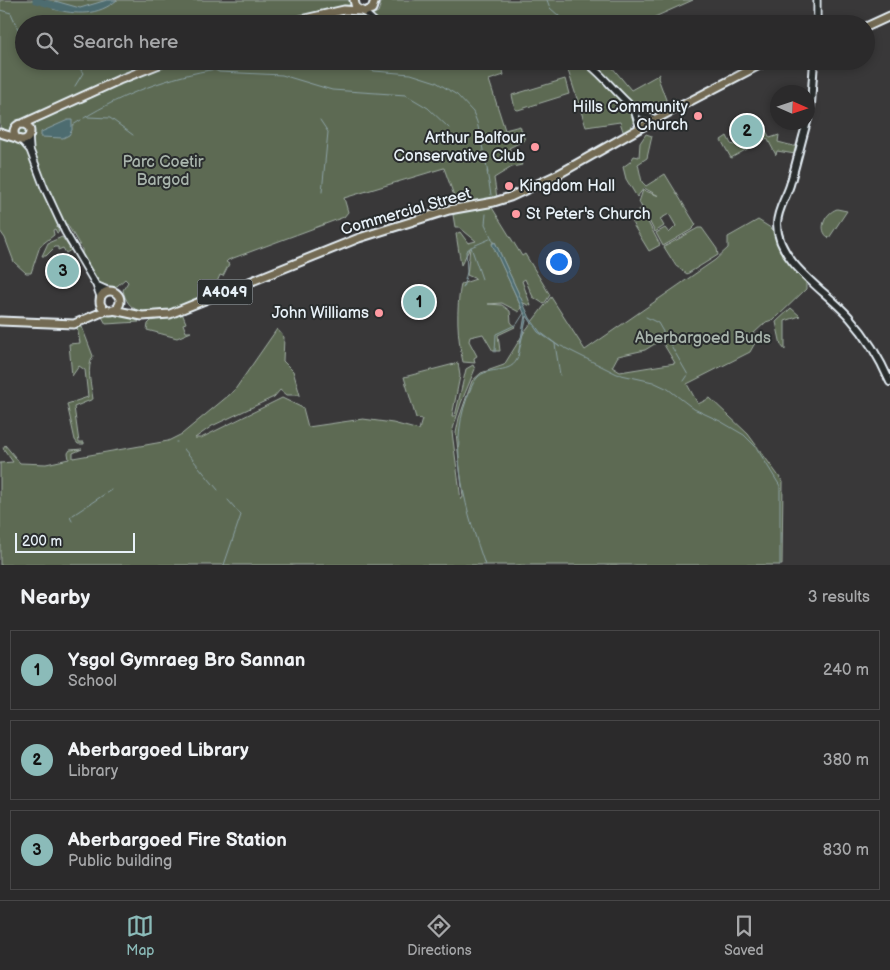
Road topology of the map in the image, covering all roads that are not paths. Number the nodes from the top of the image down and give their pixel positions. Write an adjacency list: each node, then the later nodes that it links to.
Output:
1 (816, 0): 8 (street)
2 (354, 1): 4 (main road); 5 (main road)
3 (375, 3): 5 (main road)
4 (344, 10): 5 (main road); 6 (main road)
5 (362, 12): 7 (street)
6 (322, 15)
7 (366, 15)
8 (817, 15)
9 (890, 16): 10 (main road)
10 (875, 23)
11 (144, 70): 18 (main road)
12 (595, 70): 16 (street)
13 (750, 70): 19 (main road, Commercial Street / A4049)
14 (813, 70): 15 (main road)
15 (812, 85)
16 (634, 110): 17 (street); 21 (street)
17 (640, 115): 19 (street); 21 (street)
18 (38, 118): 20 (main road); 25 (main road)
19 (656, 119): 21 (main road, Commercial Street / A4049)
20 (22, 124): 22 (main road); 25 (main road)
21 (643, 126): 33 (main road, Commercial Street / A4049)
22 (14, 130): 24 (main road); 26 (main road)
23 (805, 130): 36 (main road)
24 (1, 133): 26 (main road)
25 (29, 133): 26 (main road); 27 (street)
26 (18, 139): 27 (street)
27 (30, 150): 28 (street)
28 (96, 285): 29 (street); 31 (street)
29 (109, 291): 30 (main road); 31 (main road)
30 (120, 300): 32 (main road); 33 (main road)
31 (101, 301): 32 (main road); 34 (main road)
32 (110, 310): 33 (main road, A4049); 34 (main road, A4049)
33 (128, 312)
34 (94, 315): 35 (main road, A4049)
35 (0, 321)
36 (890, 382)

